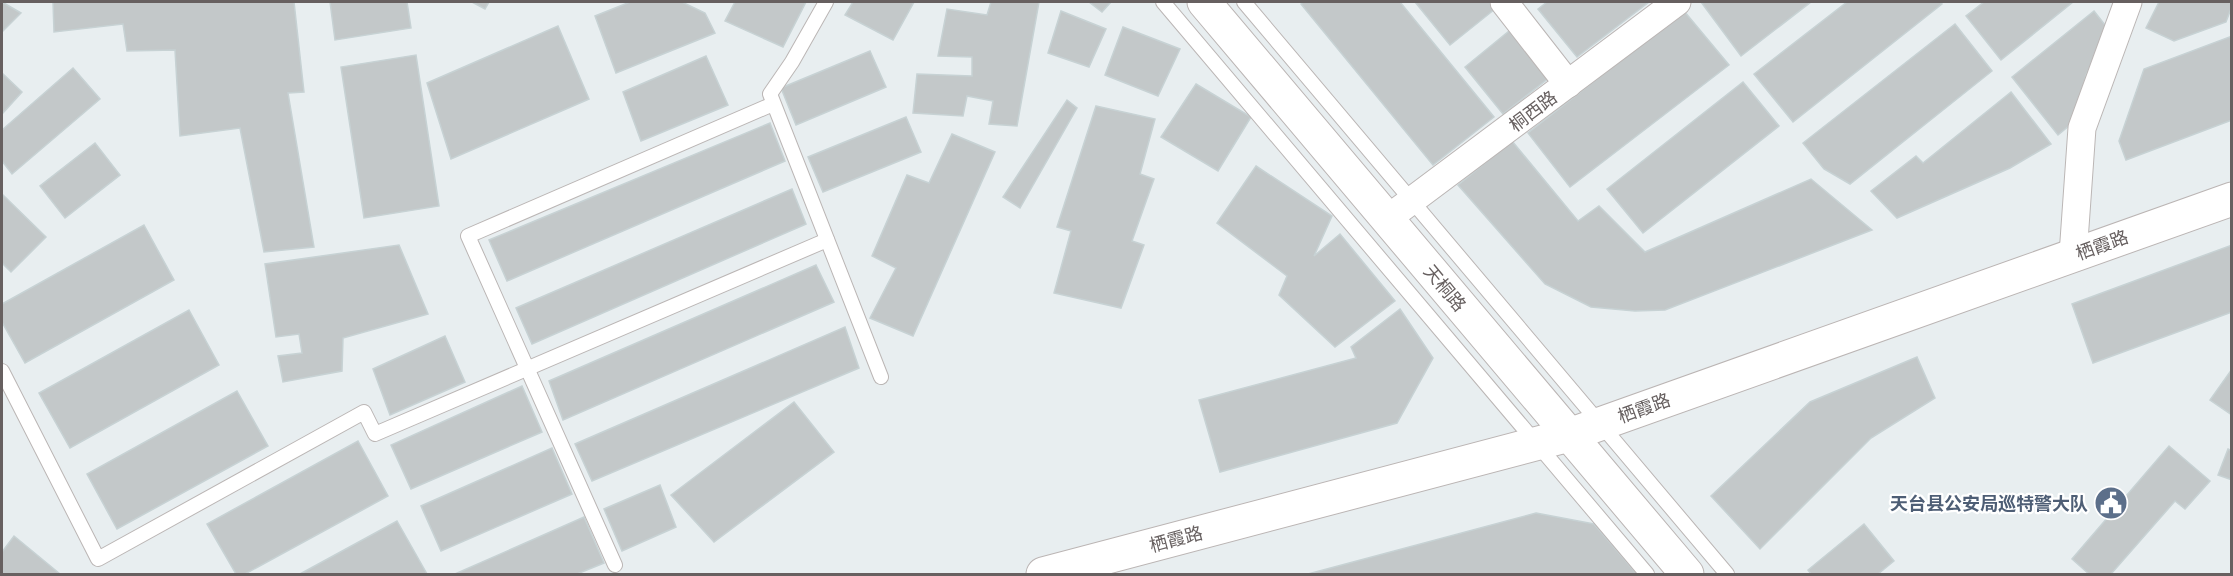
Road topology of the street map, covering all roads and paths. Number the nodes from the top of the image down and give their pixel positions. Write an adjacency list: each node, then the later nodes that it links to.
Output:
1 (826, 2): 9 (lane)
2 (1163, 2): 18 (lane)
3 (1204, 2): 11 (street, 天桐路)
4 (1244, 2): 11 (lane)
5 (1504, 2): 8 (street)
6 (1677, 2): 8 (street, 桐西路)
7 (2128, 2): 13 (street)
8 (1568, 84): 11 (street, 桐西路)
9 (773, 105): 12 (lane); 19 (lane)
10 (2232, 199): 13 (street, 栖霞路)
11 (1400, 209): 16 (lane); 17 (street, 天桐路)
12 (827, 240): 14 (lane); 15 (lane)
13 (2073, 255): 16 (street, 栖霞路)
14 (2, 371)
15 (881, 377)
16 (1601, 424): 17 (street, 栖霞路); 23 (lane)
17 (1569, 435): 18 (street, 栖霞路); 22 (street, 天桐路)
18 (1537, 444): 20 (street, 栖霞路); 21 (lane)
19 (615, 565)
20 (1043, 574)
21 (1647, 574)
22 (1687, 574)
23 (1727, 574)

